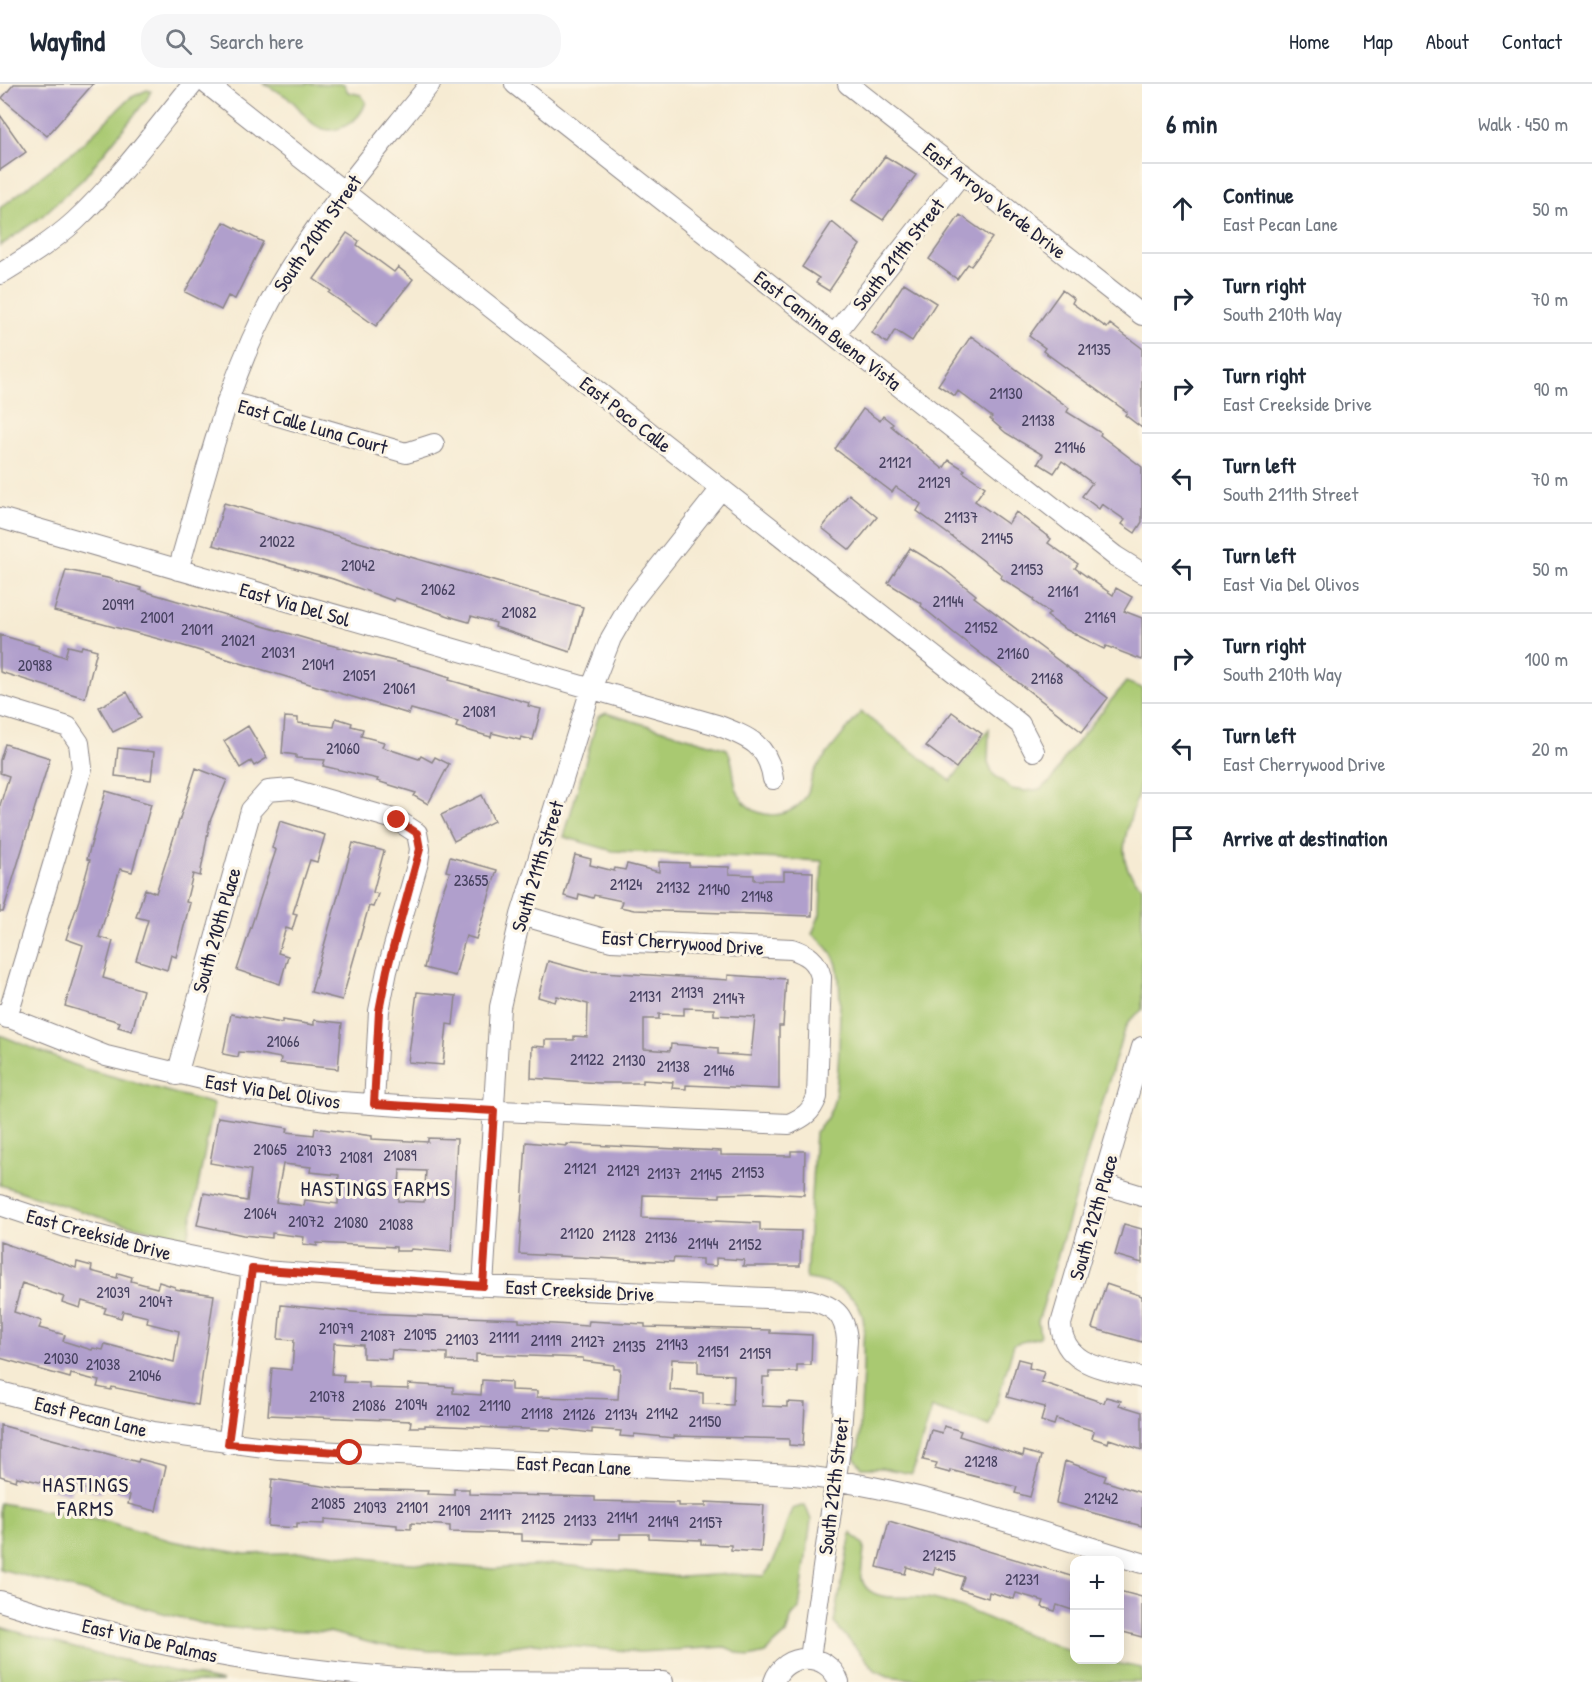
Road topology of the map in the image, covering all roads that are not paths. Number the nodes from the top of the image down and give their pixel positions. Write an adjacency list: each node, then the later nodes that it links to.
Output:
1 (193, 84): 8 (street)
2 (207, 84): 7 (street, East Poco Calle)
3 (430, 84): 7 (street, South 210th Street)
4 (515, 84): 10 (street, East Camina Buena Vista)
5 (848, 84): 6 (street, East Arroyo Verde Drive)
6 (962, 173): 9 (street, East Arroyo Verde Drive); 10 (street, South 211th Street)
7 (344, 192): 11 (street, South 210th Street); 13 (street, East Poco Calle)
8 (0, 274)
9 (1142, 315)
10 (834, 335): 16 (street, East Camina Buena Vista)
11 (227, 401): 12 (street, East Calle Luna Court); 15 (street, South 210th Street)
12 (434, 444)
13 (721, 489): 17 (street, South 211th Street); 19 (street, East Poco Calle)
14 (0, 518): 15 (street, East Via Del Sol)
15 (178, 570): 17 (street, East Via Del Sol)
16 (1142, 573)
17 (590, 690): 20 (street, East Via Del Sol); 21 (street, South 211th Street)
18 (0, 706): 22 (street)
19 (1034, 752)
20 (773, 779)
21 (521, 915): 26 (street, South 211th Street); 27 (street, East Cherrywood Drive)
22 (4, 1016): 24 (street, East Via Del Olivos)
23 (1142, 1047): 28 (street, South 212th Place)
24 (177, 1075): 25 (street, East Via Del Olivos); 25 (street, South 210th Place)
25 (374, 1104): 26 (street, East Via Del Olivos)
26 (494, 1111): 27 (street, East Via Del Olivos); 32 (street, South 211th Street)
27 (806, 1116)
28 (1103, 1184): 29 (street); 34 (street, South 212th Place)
29 (1142, 1196)
30 (0, 1205): 31 (street, East Creekside Drive)
31 (252, 1269): 32 (street, East Creekside Drive); 36 (street)
32 (483, 1286): 33 (street, East Creekside Drive)
33 (841, 1315): 37 (street, South 212th Street)
34 (1142, 1378)
35 (0, 1392): 36 (street, East Pecan Lane)
36 (228, 1444): 37 (street, East Pecan Lane)
37 (836, 1479): 38 (street, East Pecan Lane); 40 (street, South 212th Street)
38 (1142, 1563)
39 (0, 1600): 41 (street, East Via De Palmas)
40 (810, 1658): 42 (street); 43 (street)
41 (663, 1682)
42 (774, 1682)
43 (839, 1682)

